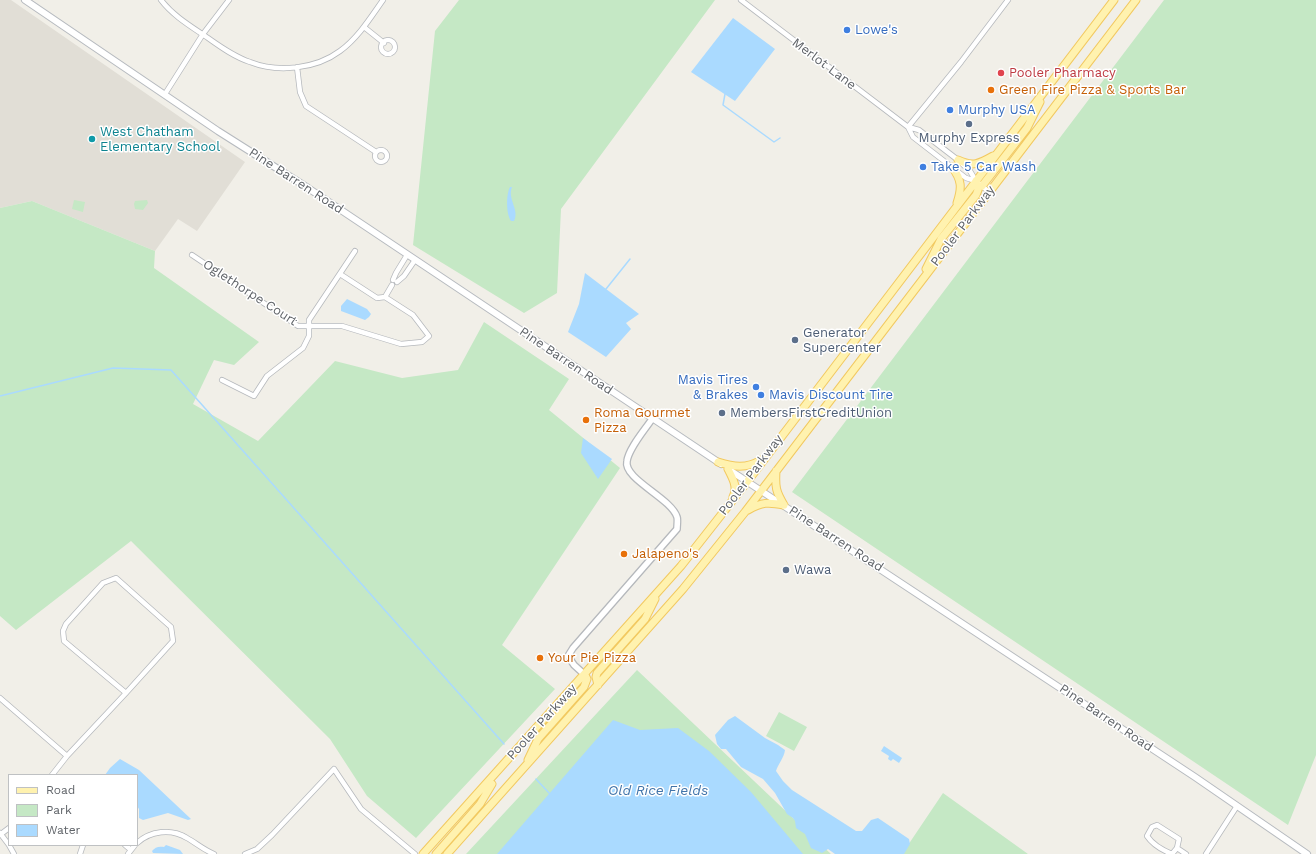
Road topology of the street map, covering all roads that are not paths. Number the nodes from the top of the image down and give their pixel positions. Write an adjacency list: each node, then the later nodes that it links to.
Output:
1 (25, 0): 14 (main road, Pine Barren Road)
2 (162, 0): 10 (street)
3 (229, 0): 10 (street)
4 (383, 0): 9 (street)
5 (741, 0): 15 (street, Merlot Lane)
6 (1008, 0): 15 (street)
7 (1114, 0): 13 (main road, Pooler Parkway)
8 (1136, 0): 22 (main road, Pooler Parkway)
9 (364, 26): 11 (street); 12 (street)
10 (203, 34): 12 (street); 14 (street)
11 (384, 42)
12 (298, 67): 16 (street)
13 (1047, 87): 17 (main road, Pooler Parkway); 21 (main road)
14 (165, 94): 26 (main road, Pine Barren Road)
15 (908, 127): 18 (street, Merlot Lane); 19 (street, Merlot Lane)
16 (376, 152)
17 (996, 154): 18 (main road); 20 (main road, Pooler Parkway)
18 (958, 160): 20 (street, Merlot Lane)
19 (952, 167): 20 (street, Merlot Lane); 23 (main road)
20 (976, 181): 21 (street, Merlot Lane); 23 (main road, Pooler Parkway); 30 (main road)
21 (982, 186): 22 (street, Merlot Lane)
22 (989, 192): 30 (main road, Pooler Parkway)
23 (955, 208): 35 (main road, Pooler Parkway)
24 (355, 251): 28 (street)
25 (192, 255): 32 (street, Oglethorpe Court)
26 (407, 255): 27 (main road, Pine Barren Road); 29 (street)
27 (415, 260): 29 (street); 34 (main road, Pine Barren Road)
28 (340, 274): 31 (street); 32 (street)
29 (394, 283): 31 (street)
30 (917, 286): 38 (main road, Pooler Parkway)
31 (385, 297): 32 (street, Oglethorpe Court)
32 (309, 327): 33 (street)
33 (222, 380)
34 (652, 419): 36 (main road, Pine Barren Road); 45 (street)
35 (764, 458): 36 (main road); 39 (main road, Pooler Parkway)
36 (718, 462): 37 (main road, Pine Barren Road)
37 (728, 469): 39 (main road, Pine Barren Road); 41 (main road)
38 (776, 471): 40 (main road, Pooler Parkway); 42 (main road)
39 (747, 482): 40 (main road, Pine Barren Road); 41 (main road, Pooler Parkway)
40 (762, 491): 42 (main road, Pine Barren Road); 43 (main road, Pooler Parkway)
41 (731, 501): 44 (main road, Pooler Parkway)
42 (784, 505): 43 (main road); 53 (main road, Pine Barren Road)
43 (745, 512): 46 (main road, Pooler Parkway)
44 (660, 590): 45 (main road, Pooler Parkway); 46 (main road)
45 (585, 675): 50 (main road); 51 (main road, Pooler Parkway)
46 (598, 685): 50 (main road, Pooler Parkway)
47 (126, 693): 47 (street); 49 (street)
48 (1, 699): 49 (street)
49 (67, 756): 52 (street)
50 (525, 767): 63 (main road, Pooler Parkway)
51 (500, 770): 61 (main road, Pooler Parkway); 62 (main road)
52 (53, 774)
53 (1237, 806): 65 (street); 66 (main road, Pine Barren Road)
54 (0, 834): 56 (street)
55 (138, 842): 58 (street)
56 (8, 844)
57 (1177, 848): 57 (street); 64 (street)
58 (214, 854)
59 (245, 854): 60 (street)
60 (415, 854)
61 (423, 854)
62 (436, 854)
63 (447, 854)
64 (1186, 854)
65 (1206, 854)
66 (1307, 854)

